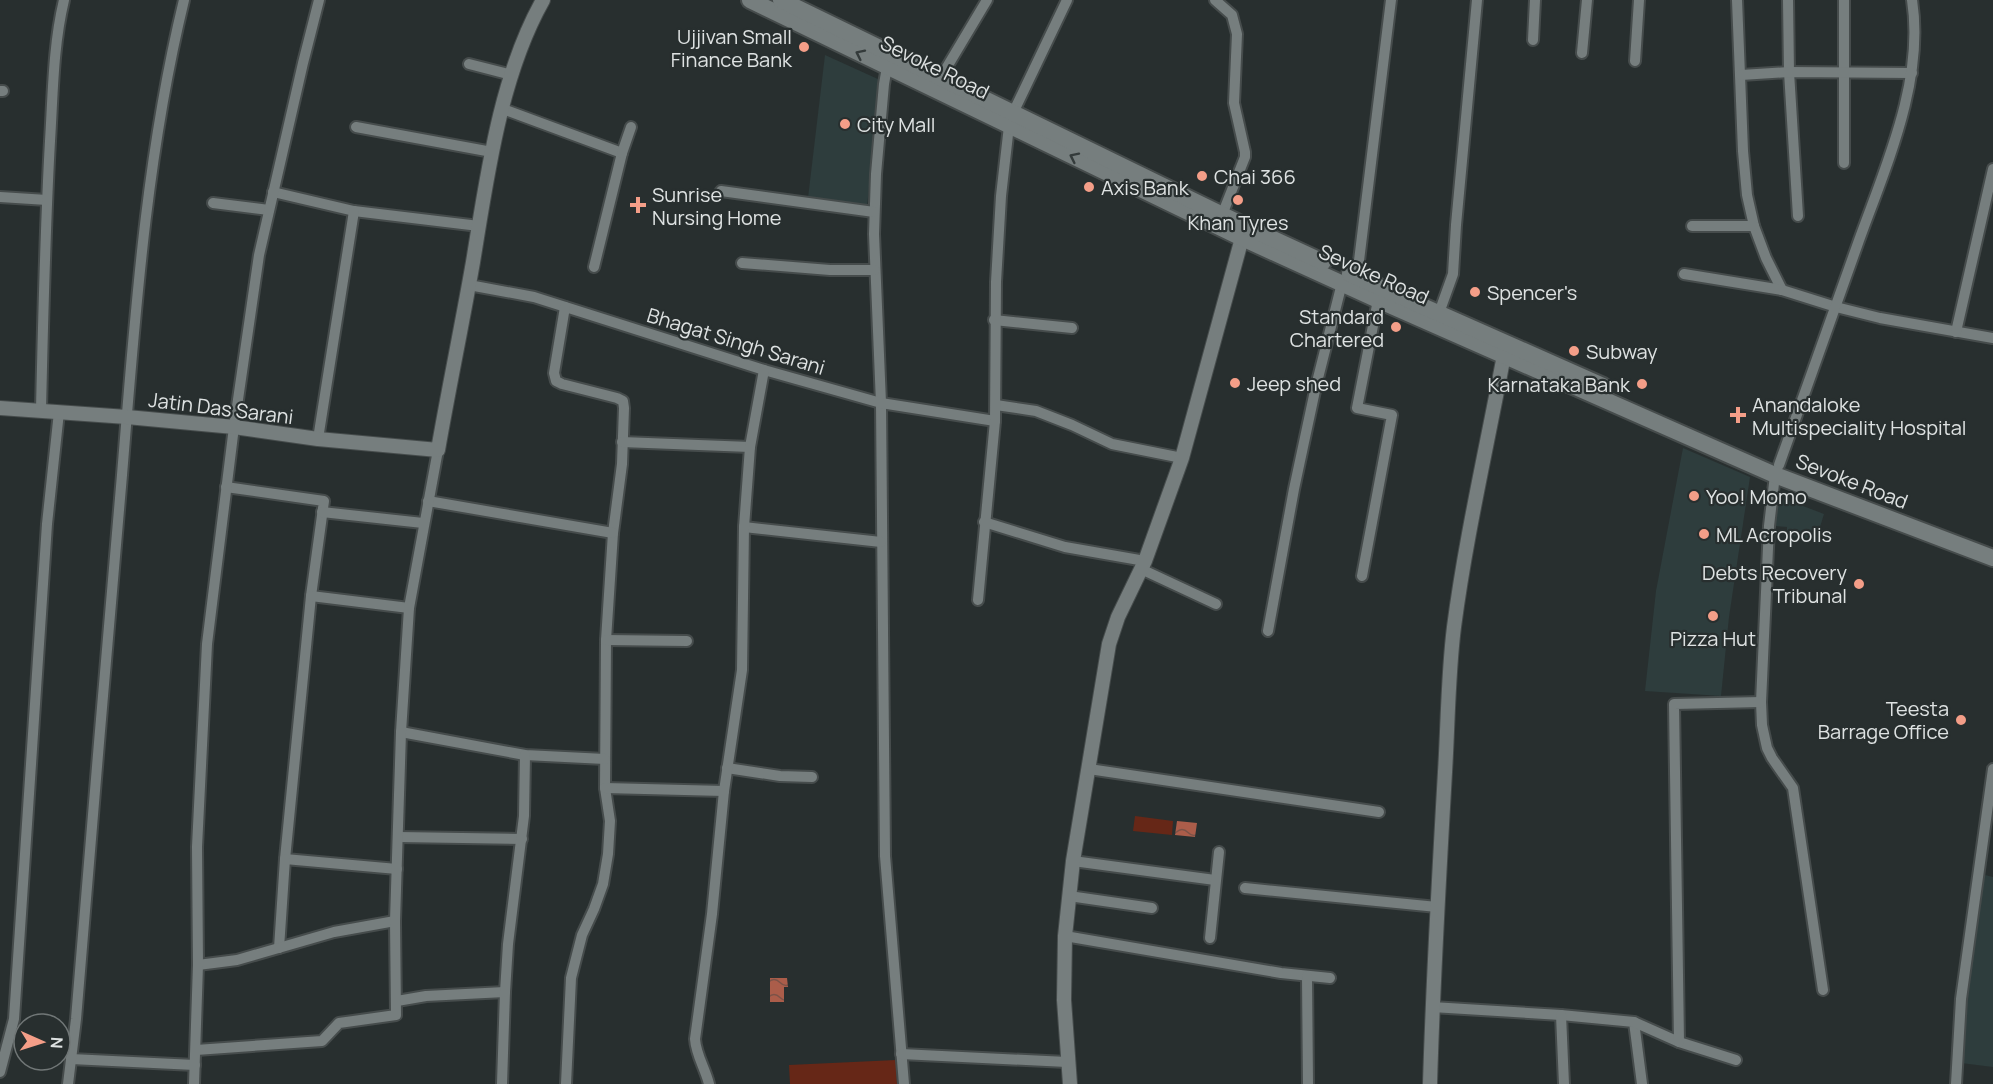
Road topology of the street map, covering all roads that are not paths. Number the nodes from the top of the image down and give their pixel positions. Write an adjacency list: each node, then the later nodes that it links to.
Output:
1 (64, 0): 41 (street)
2 (184, 0): 74 (street)
3 (320, 0): 39 (street)
4 (543, 0): 27 (street)
5 (750, 0): 21 (main road, Sevoke Road, one-way to 5)
6 (781, 0): 21 (main road, Sevoke Road)
7 (987, 0): 29 (street)
8 (1067, 0): 31 (street)
9 (1215, 0): 46 (street)
10 (1391, 0): 56 (street)
11 (1477, 0): 62 (street)
12 (1535, 0): 19 (street)
13 (1587, 0): 20 (street)
14 (1639, 0): 22 (street)
15 (1737, 0): 28 (street)
16 (1788, 0): 24 (street)
17 (1844, 0): 25 (street)
18 (1912, 0): 26 (street)
19 (1533, 40)
20 (1582, 53)
21 (890, 60): 29 (main road, Sevoke Road); 31 (main road, Sevoke Road); 45 (street)
22 (1635, 61)
23 (469, 64): 27 (street)
24 (1789, 72): 25 (street); 28 (street); 47 (street)
25 (1844, 72): 26 (street); 36 (street)
26 (1912, 73): 61 (street)
27 (512, 75): 30 (street)
28 (1741, 75): 50 (street)
29 (941, 77): 31 (main road, Sevoke Road)
30 (503, 109): 34 (street); 35 (street)
31 (1011, 119): 46 (main road, Sevoke Road); 51 (main road, Sevoke Road, one-way to 31); 63 (street)
32 (356, 127): 34 (street)
33 (631, 127): 35 (street)
34 (492, 152): 48 (street)
35 (622, 153): 53 (street)
36 (1844, 163)
37 (1993, 169): 65 (street)
38 (721, 191): 45 (street)
39 (273, 192): 43 (street); 44 (street)
40 (0, 197): 41 (street)
41 (47, 200): 72 (street)
42 (213, 203): 43 (street)
43 (269, 210): 76 (street)
44 (354, 211): 48 (street); 77 (street)
45 (874, 212): 54 (street)
46 (1222, 215): 51 (main road, Sevoke Road)
47 (1798, 216)
48 (479, 226): 57 (street)
49 (1692, 226): 50 (street)
50 (1754, 226): 58 (street)
51 (1243, 232): 56 (main road, Sevoke Road); 81 (street)
52 (742, 263): 54 (street)
53 (594, 267)
54 (875, 270): 69 (street)
55 (1684, 274): 58 (street)
56 (1350, 280): 59 (main road, Sevoke Road); 62 (main road, Sevoke Road); 99 (street)
57 (469, 285): 60 (street, Bhagat Singh Sarani); 80 (street)
58 (1782, 290): 61 (street)
59 (1378, 300): 67 (main road, Sevoke Road); 94 (street)
60 (565, 307): 68 (street, Bhagat Singh Sarani); 78 (street)
61 (1836, 308): 65 (street); 82 (street)
62 (1438, 313): 67 (main road, Sevoke Road)
63 (994, 320): 64 (street); 70 (street)
64 (1072, 328)
65 (1956, 332): 66 (street)
66 (1993, 338)
67 (1506, 349): 82 (main road, Sevoke Road); 122 (street)
68 (764, 370): 69 (street, Bhagat Singh Sarani); 79 (street)
69 (880, 403): 75 (street, Bhagat Singh Sarani); 90 (street)
70 (996, 405): 75 (street); 81 (street)
71 (0, 408): 72 (street, Jatin Das Sarani)
72 (41, 410): 73 (street, Jatin Das Sarani)
73 (58, 411): 74 (street, Jatin Das Sarani); 145 (street)
74 (127, 417): 76 (street, Jatin Das Sarani); 138 (street)
75 (995, 421): 86 (street)
76 (234, 427): 77 (street, Jatin Das Sarani); 83 (street)
77 (318, 439): 80 (street, Jatin Das Sarani)
78 (622, 442): 79 (street); 89 (street)
79 (750, 447): 88 (street)
80 (438, 450): 84 (street)
81 (1182, 458): 93 (street)
82 (1777, 470): 91 (main road, Sevoke Road); 92 (main road, Sevoke Road); 102 (street)
83 (226, 487): 85 (street); 128 (street)
84 (428, 501): 87 (street); 89 (street)
85 (322, 512): 87 (street); 95 (street)
86 (984, 522): 93 (street); 96 (street)
87 (423, 523): 98 (street)
88 (744, 527): 90 (street); 106 (street)
89 (613, 533): 100 (street)
90 (881, 542): 140 (street)
91 (1993, 549)
92 (1993, 558)
93 (1143, 565): 97 (street); 107 (street)
94 (1362, 576)
95 (311, 596): 98 (street); 116 (street)
96 (978, 600)
97 (1216, 604)
98 (409, 608): 103 (street)
99 (1268, 631)
100 (606, 640): 101 (street); 105 (street)
101 (687, 641)
102 (1761, 702): 131 (street); 137 (street)
103 (401, 732): 104 (street); 113 (street)
104 (525, 755): 105 (street); 114 (street)
105 (605, 759): 110 (street)
106 (728, 768): 109 (street); 111 (street)
107 (1089, 769): 112 (street); 117 (street)
108 (1993, 769): 156 (street)
109 (812, 777)
110 (605, 788): 111 (street); 148 (street)
111 (724, 791): 149 (street)
112 (1379, 812)
113 (398, 837): 114 (street); 118 (street)
114 (522, 839): 132 (street)
115 (1219, 852): 119 (street)
116 (285, 859): 118 (street); 127 (street)
117 (1073, 861): 119 (street); 121 (street)
118 (397, 869): 124 (street)
119 (1215, 880): 126 (street)
120 (1245, 888): 122 (street)
121 (1069, 896): 123 (street); 125 (street)
122 (1437, 907): 134 (street)
123 (1152, 908)
124 (395, 921): 127 (street); 133 (street)
125 (1065, 936): 129 (street); 143 (street)
126 (1210, 938)
127 (279, 948): 128 (street)
128 (198, 965): 139 (street)
129 (1307, 976): 130 (street); 152 (street)
130 (1330, 978)
131 (1824, 990)
132 (505, 992): 133 (street); 147 (street)
133 (397, 1001): 139 (street)
134 (1432, 1007): 135 (street); 153 (street)
135 (1561, 1015): 136 (street); 154 (street)
136 (1634, 1022): 137 (street); 155 (street)
137 (1679, 1042): 142 (street)
138 (72, 1048)
139 (196, 1050): 144 (street)
140 (901, 1054): 143 (street); 150 (street)
141 (72, 1059): 144 (street)
142 (1736, 1060)
143 (1067, 1062): 151 (street)
144 (195, 1065): 146 (street)
145 (0, 1072)
146 (194, 1084)
147 (502, 1084)
148 (566, 1084)
149 (709, 1084)
150 (904, 1084)
151 (1070, 1084)
152 (1308, 1084)
153 (1431, 1084)
154 (1564, 1084)
155 (1642, 1084)
156 (1956, 1084)

